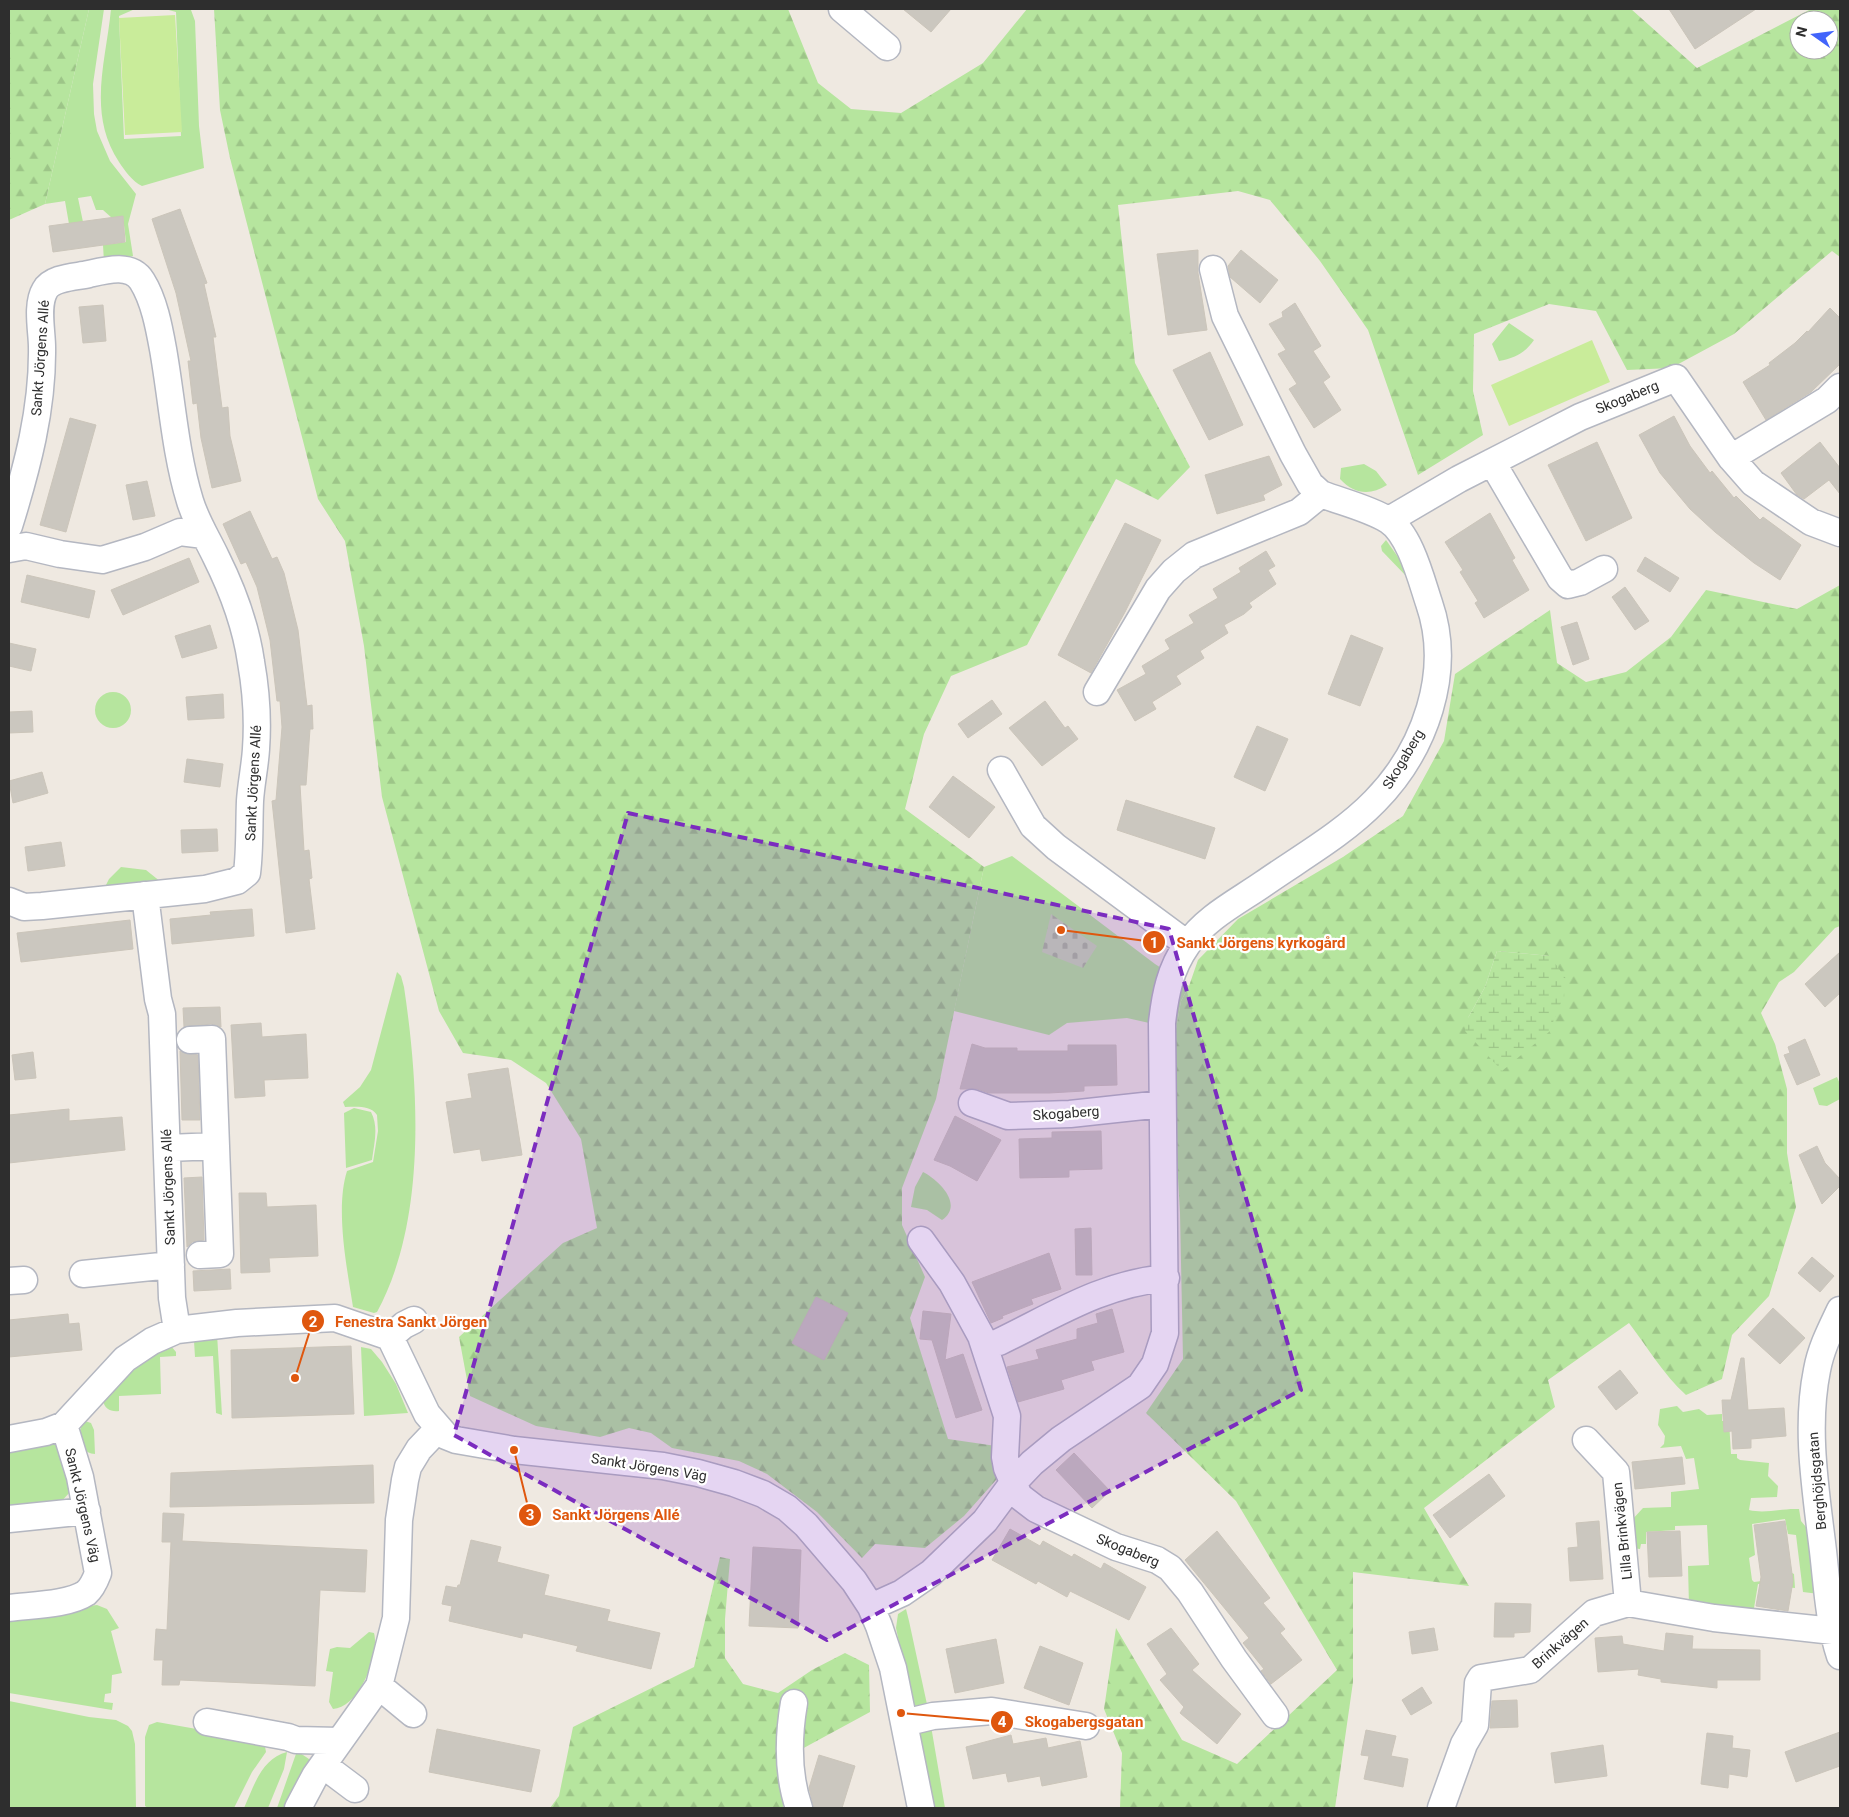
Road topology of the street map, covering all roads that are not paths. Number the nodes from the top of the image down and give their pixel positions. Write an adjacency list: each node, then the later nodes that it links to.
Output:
1 (842, 9): 2 (street)
2 (887, 47)
3 (1214, 269): 7 (street)
4 (1840, 387): 5 (street)
5 (1731, 458): 6 (street, Skogaberg); 11 (street, Skogaberg)
6 (1492, 462): 8 (street, Skogaberg); 13 (street)
7 (1321, 494): 8 (street); 14 (street)
8 (1389, 520): 18 (street, Skogaberg)
9 (9, 526): 10 (street, Sankt Jörgens Allé)
10 (192, 526): 12 (street); 16 (street, Sankt Jörgens Allé)
11 (1840, 533)
12 (14, 542)
13 (1604, 569)
14 (1097, 692)
15 (1001, 770): 18 (street)
16 (145, 895): 17 (street, Sankt Jörgens Allé); 23 (street, Sankt Jörgens Allé)
17 (9, 901)
18 (1187, 944): 21 (street, Skogaberg)
19 (190, 1040): 22 (street)
20 (972, 1103): 21 (street, Skogaberg)
21 (1162, 1104): 28 (street, Skogaberg)
22 (216, 1146): 23 (street); 25 (street)
23 (168, 1148): 26 (street, Sankt Jörgens Allé)
24 (922, 1240): 38 (street, Skogaberg)
25 (200, 1255)
26 (171, 1265): 27 (street); 31 (street, Sankt Jörgens Allé)
27 (83, 1274)
28 (1166, 1278): 33 (street); 38 (street, Skogaberg)
29 (1840, 1310): 44 (street, Berghöjdsgatan)
30 (414, 1320): 32 (street)
31 (177, 1330): 32 (street); 34 (street)
32 (390, 1337): 35 (street, Sankt Jörgens Väg)
33 (999, 1342)
34 (64, 1425): 36 (street); 39 (street, Sankt Jörgens Väg)
35 (438, 1429): 42 (street, Sankt Jörgens Väg); 46 (street)
36 (9, 1439)
37 (1586, 1440): 41 (street, Lilla Brinkvägen)
38 (1013, 1483): 42 (street, Skogaberg); 49 (street, Skogaberg)
39 (87, 1511): 40 (street); 43 (street, Sankt Jörgens Väg)
40 (9, 1519)
41 (1628, 1604): 44 (street, Brinkvägen); 59 (street, Brinkvägen)
42 (871, 1607): 51 (street, Sankt Jörgens Väg)
43 (9, 1608)
44 (1833, 1631): 45 (street, Berghöjdsgatan)
45 (1840, 1656)
46 (379, 1686): 48 (street); 53 (street)
47 (794, 1703): 57 (street)
48 (413, 1714)
49 (1275, 1714)
50 (207, 1722): 53 (street)
51 (904, 1723): 52 (street); 58 (street, Sankt Jörgens Väg)
52 (1086, 1726)
53 (339, 1741): 54 (street)
54 (319, 1770): 55 (street); 56 (street)
55 (355, 1789)
56 (298, 1808)
57 (799, 1808)
58 (921, 1808)
59 (1441, 1808)

